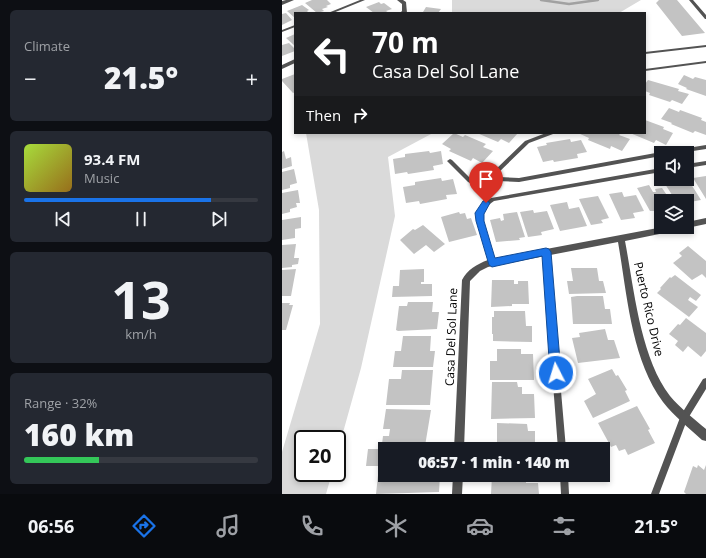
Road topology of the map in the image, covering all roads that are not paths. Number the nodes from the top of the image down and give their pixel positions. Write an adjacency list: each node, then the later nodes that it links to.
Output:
1 (291, 0): 5 (street)
2 (363, 0): 6 (lane)
3 (400, 0): 7 (street)
4 (691, 0): 8 (lane)
5 (282, 3)
6 (333, 12)
7 (404, 12)
8 (706, 18)
9 (294, 26): 10 (lane)
10 (282, 31)
11 (706, 46): 12 (lane)
12 (646, 54)
13 (294, 61): 15 (street)
14 (706, 62): 16 (lane)
15 (282, 67)
16 (646, 70)
17 (548, 134): 25 (lane)
18 (706, 147): 19 (lane)
19 (694, 149)
20 (654, 155): 25 (lane)
21 (450, 161): 25 (lane)
22 (706, 163): 23 (lane)
23 (694, 165)
24 (654, 171): 31 (lane)
25 (496, 177)
26 (706, 222): 27 (street)
27 (694, 224)
28 (654, 232): 29 (street, Casa Del Sol Lane)
29 (621, 239): 30 (street, Casa Del Sol Lane); 33 (street, Puerto Rico Drive)
30 (546, 252): 31 (street, Casa Del Sol Lane); 36 (lane)
31 (492, 263): 35 (street, Casa Del Sol Lane)
32 (706, 382): 33 (lane)
33 (684, 418): 34 (street, Puerto Rico Drive); 41 (lane)
34 (706, 436)
35 (459, 442)
36 (561, 442)
37 (458, 482): 39 (street)
38 (564, 482): 40 (lane)
39 (457, 494)
40 (565, 494)
41 (654, 494)

